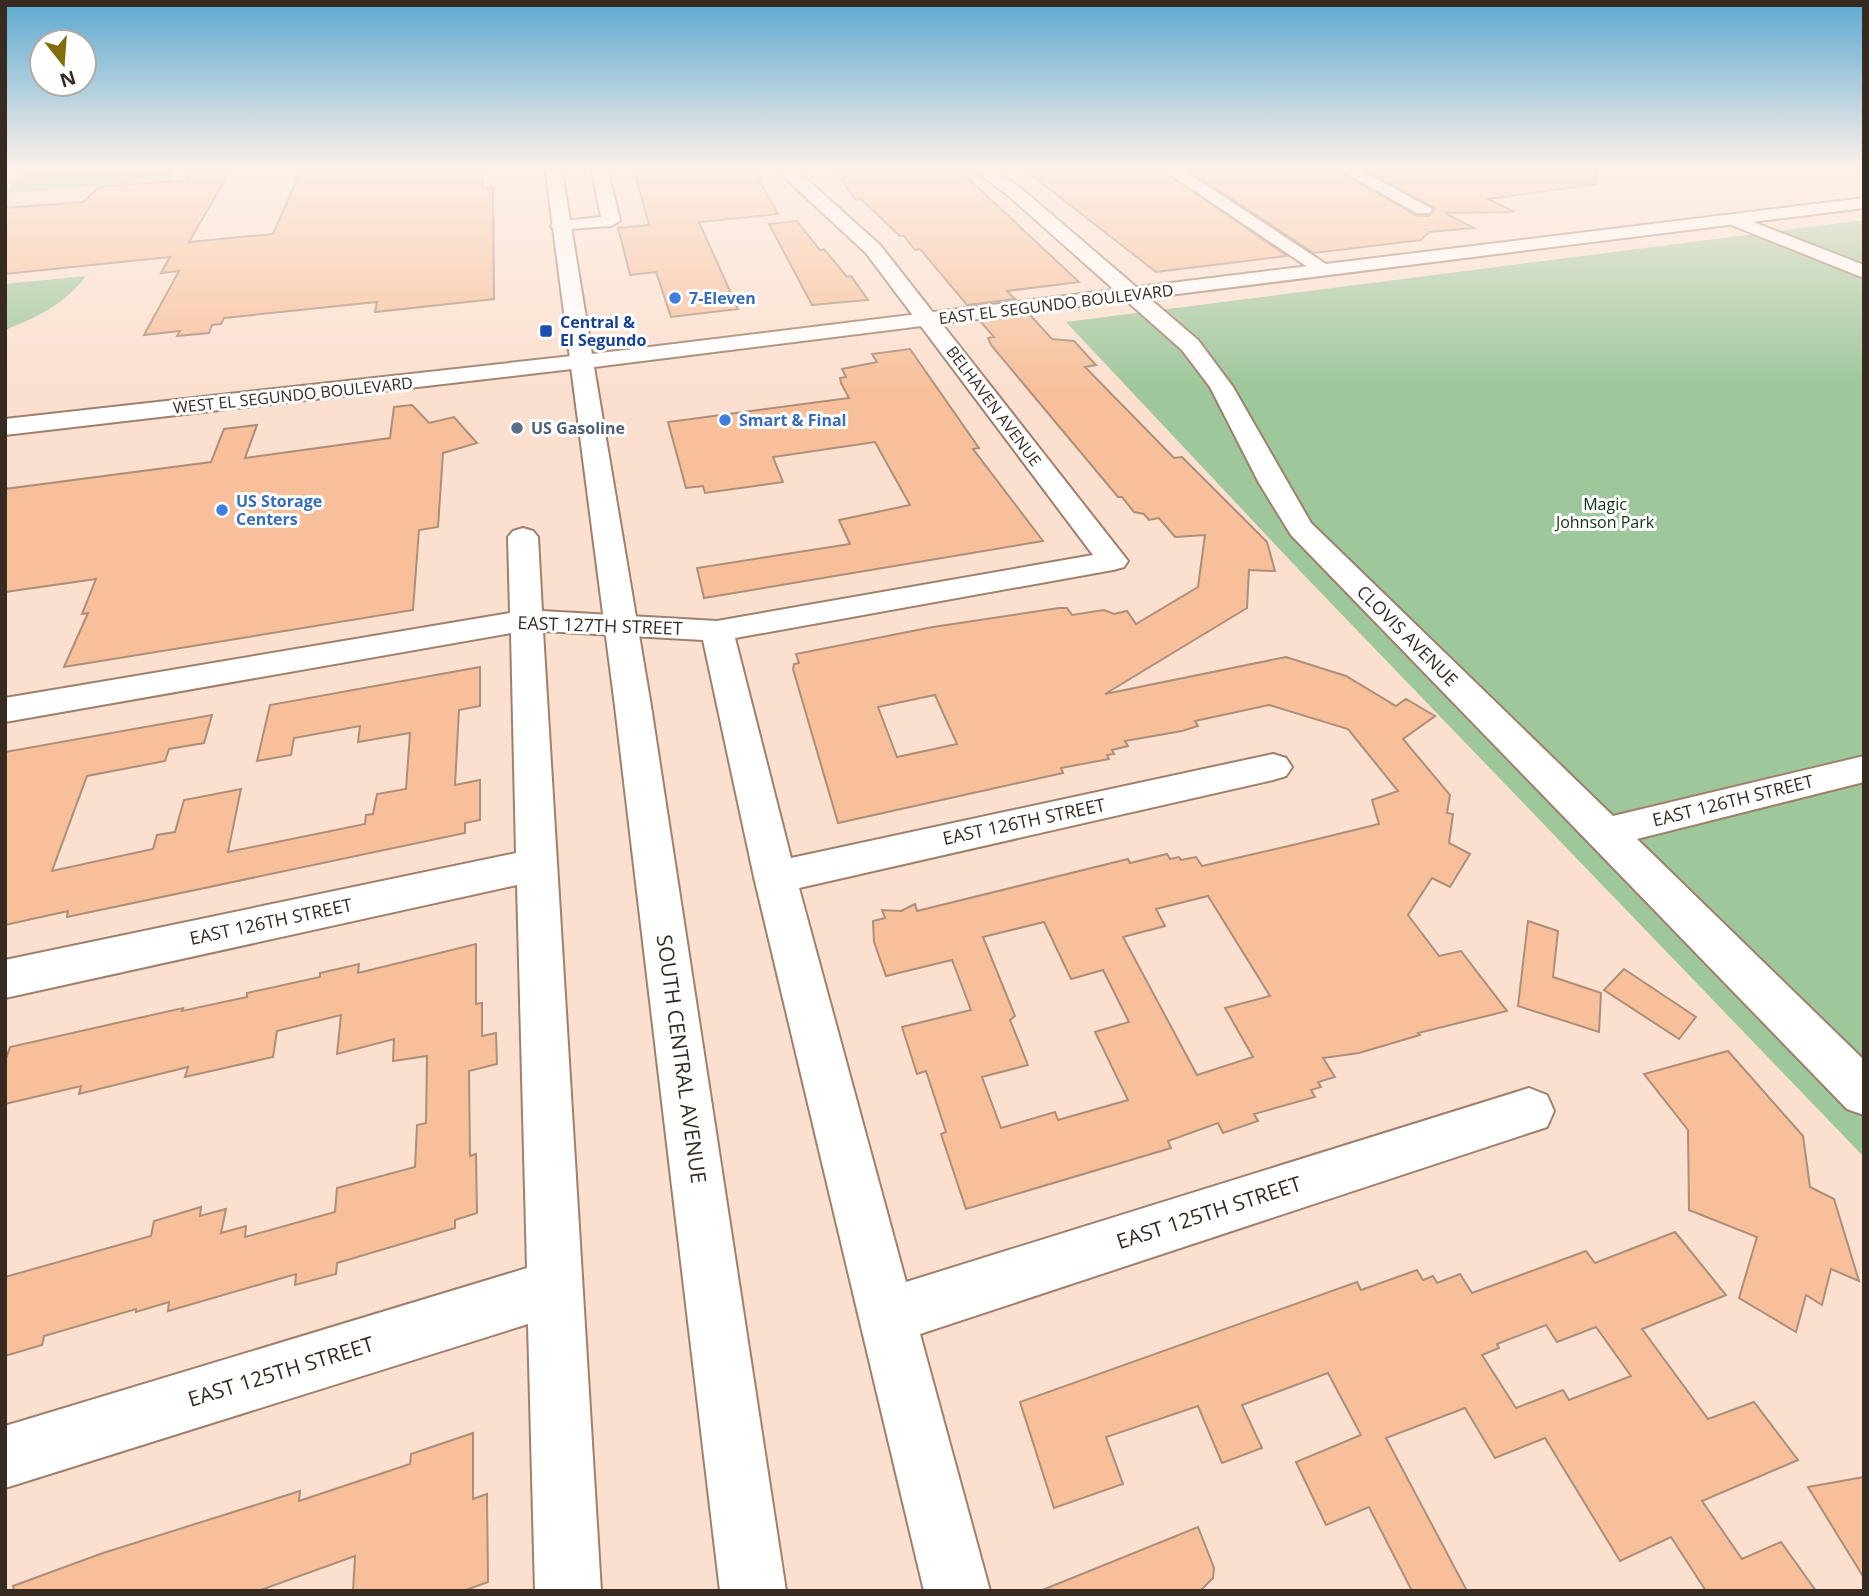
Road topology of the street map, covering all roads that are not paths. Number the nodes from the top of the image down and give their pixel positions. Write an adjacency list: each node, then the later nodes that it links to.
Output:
1 (562, 240): 11 (street)
2 (864, 240): 10 (street, BELHAVEN AVENUE)
3 (1071, 240): 9 (street, CLOVIS AVENUE)
4 (1280, 240): 7 (street)
5 (1567, 240): 7 (street, EAST EL SEGUNDO BOULEVARD)
6 (1786, 240): 8 (street)
7 (1325, 270): 9 (street, EAST EL SEGUNDO BOULEVARD)
8 (1864, 272)
9 (1135, 295): 10 (street, EAST EL SEGUNDO BOULEVARD); 21 (street, CLOVIS AVENUE)
10 (928, 320): 11 (street, EAST EL SEGUNDO BOULEVARD); 14 (street, BELHAVEN AVENUE)
11 (581, 362): 12 (street, WEST EL SEGUNDO BOULEVARD); 16 (street, SOUTH CENTRAL AVENUE)
12 (5, 427)
13 (523, 537): 15 (street)
14 (1112, 561): 17 (street, EAST 127TH STREET)
15 (527, 620): 16 (street, EAST 127TH STREET); 18 (street, EAST 127TH STREET); 22 (street)
16 (621, 626): 17 (street, EAST 127TH STREET); 31 (street, SOUTH CENTRAL AVENUE)
17 (717, 631): 23 (street)
18 (5, 710)
19 (1273, 766): 23 (street, EAST 126TH STREET)
20 (1864, 769): 21 (street, EAST 126TH STREET)
21 (1603, 833): 25 (street, CLOVIS AVENUE)
22 (536, 865): 24 (street, EAST 126TH STREET); 27 (street)
23 (775, 877): 28 (street)
24 (5, 979)
25 (1864, 1093)
26 (1530, 1111): 28 (street, EAST 125TH STREET)
27 (557, 1287): 29 (street, EAST 125TH STREET); 30 (street)
28 (889, 1316): 32 (street)
29 (5, 1457)
30 (568, 1591)
31 (753, 1591)
32 (957, 1591)

